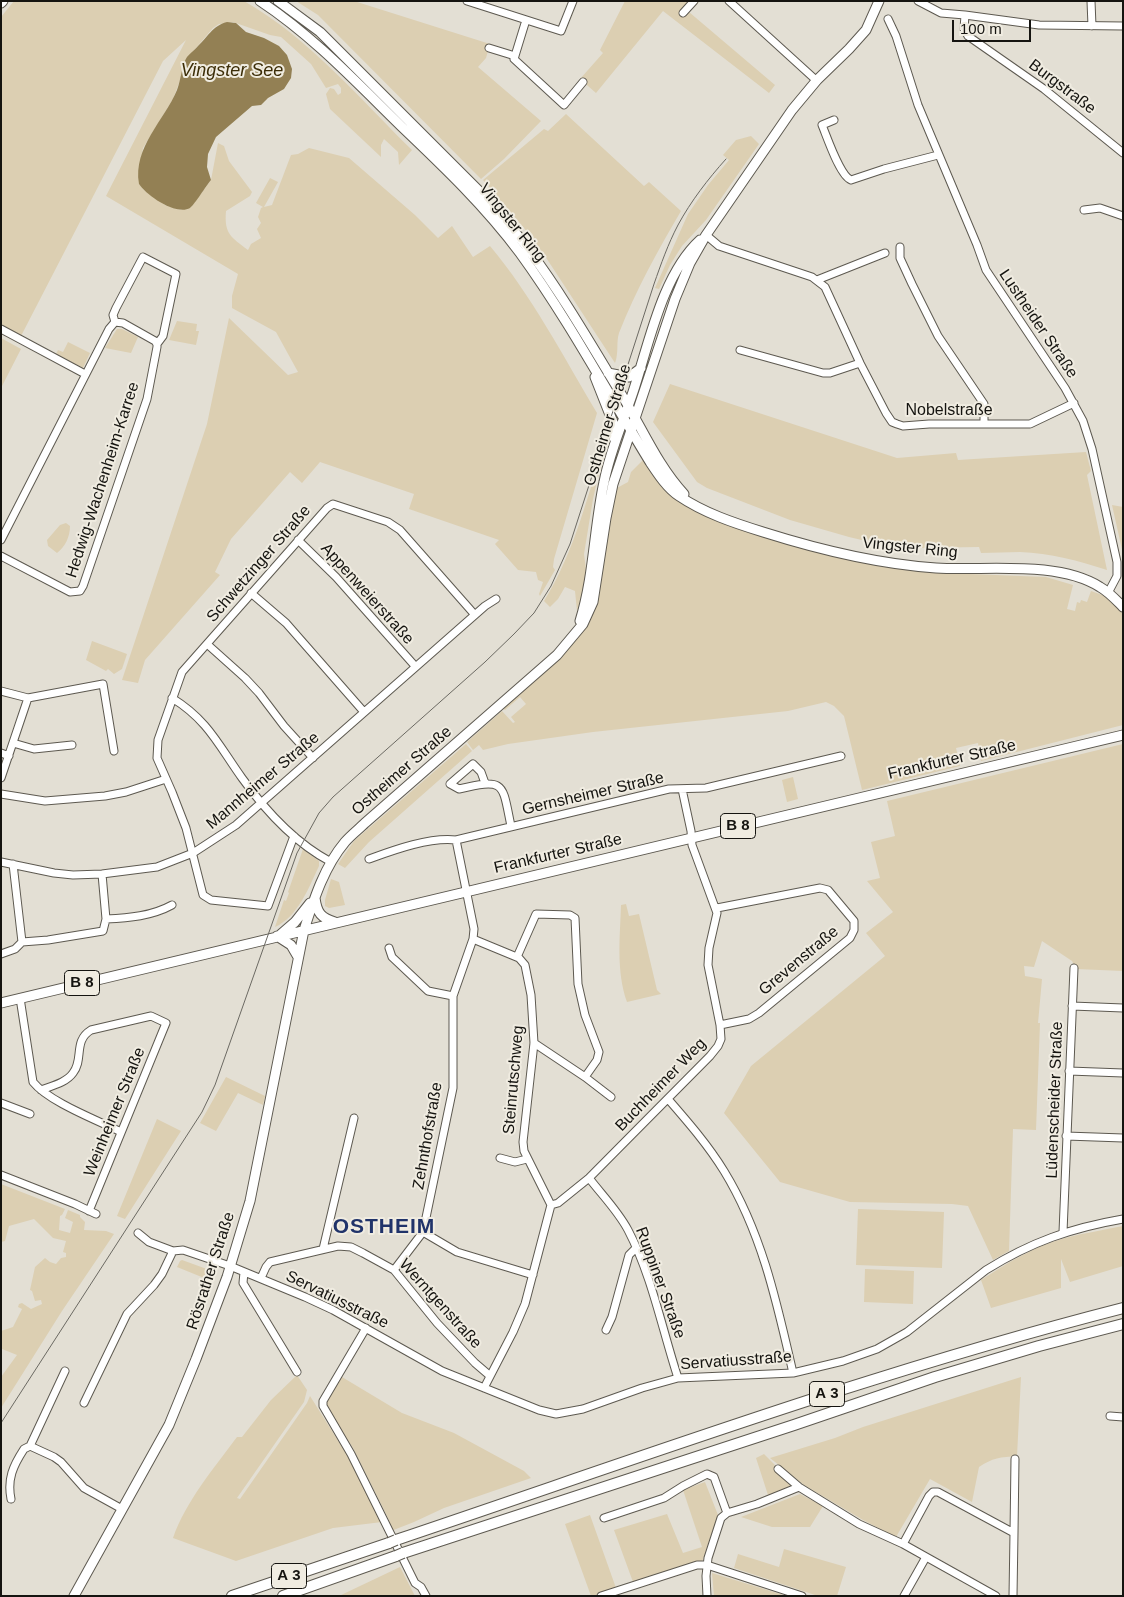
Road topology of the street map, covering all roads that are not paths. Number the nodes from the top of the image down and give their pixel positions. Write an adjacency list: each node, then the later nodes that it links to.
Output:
1 (260, 1): 34 (main road, Vingster Ring)
2 (278, 1): 37 (main road, Vingster Ring)
3 (468, 1): 13 (street)
4 (573, 1): 13 (street)
5 (694, 1): 10 (street)
6 (729, 1): 18 (street)
7 (879, 1): 18 (main road, Ostheimer Straße)
8 (918, 1): 11 (street)
9 (1091, 1): 14 (street)
10 (683, 13)
11 (965, 14): 14 (street); 21 (street, Burgstraße)
12 (888, 19): 22 (street, Lustheider Straße)
13 (526, 20): 17 (street)
14 (1092, 26): 15 (street)
15 (1123, 26)
16 (489, 48): 17 (street)
17 (515, 56): 19 (street)
18 (816, 81): 25 (main road, Ostheimer Straße)
19 (583, 82)
20 (834, 120): 22 (street)
21 (1123, 153)
22 (938, 155): 39 (street, Lustheider Straße)
23 (1084, 210): 24 (street)
24 (1123, 216)
25 (706, 236): 28 (main road, Ostheimer Straße); 29 (street)
26 (900, 247): 43 (street)
27 (885, 253): 29 (street)
28 (686, 262): 36 (main road, Ostheimer Straße); 42 (main road, Ostheimer Straße)
29 (817, 280): 35 (street, Nobelstraße)
30 (115, 322): 32 (street); 32 (street, Hedwig-Wachenheim-Karree); 38 (street)
31 (1, 329): 38 (street)
32 (156, 344): 49 (street, Hedwig-Wachenheim-Karree)
33 (740, 350): 35 (street)
34 (589, 360): 41 (main road, Vingster Ring); 45 (main road)
35 (860, 363): 43 (street, Nobelstraße)
36 (641, 368): 37 (main road); 40 (main road, Ostheimer Straße)
37 (608, 373): 40 (main road, Vingster Ring)
38 (85, 374): 47 (street)
39 (1074, 403): 43 (street, Nobelstraße); 51 (street, Lustheider Straße)
40 (628, 406): 41 (main road, Ostheimer Straße); 42 (main road, Vingster Ring)
41 (624, 418): 44 (main road, Vingster Ring); 45 (main road, Ostheimer Straße)
42 (635, 418): 44 (main road, Ostheimer Straße); 46 (main road, Vingster Ring)
43 (984, 424)
44 (631, 430): 46 (main road, Vingster Ring); 53 (main road, Ostheimer Straße)
45 (614, 447): 53 (main road, Ostheimer Straße)
46 (693, 503): 51 (main road, Vingster Ring)
47 (1, 540)
48 (298, 540): 50 (street, Schwetzinger Straße); 55 (street, Schwetzinger Straße); 57 (street, Appenweierstraße)
49 (1, 556)
50 (252, 593): 56 (street, Schwetzinger Straße); 61 (street)
51 (1108, 593): 54 (main road, Vingster Ring)
52 (496, 599): 55 (street, Mannheimer Straße)
53 (589, 603): 82 (main road, Ostheimer Straße)
54 (1123, 607)
55 (475, 615): 57 (street, Mannheimer Straße)
56 (207, 644): 60 (street, Schwetzinger Straße); 68 (street)
57 (415, 666): 61 (street, Mannheimer Straße)
58 (1, 691): 59 (street)
59 (28, 698): 63 (street); 65 (street)
60 (172, 698): 70 (street, Schwetzinger Straße); 74 (street)
61 (364, 712): 68 (street, Mannheimer Straße)
62 (1123, 735): 77 (main road, Frankfurter Straße / B 8)
63 (13, 743): 64 (street); 66 (street)
64 (72, 745)
65 (114, 751)
66 (5, 755): 69 (street)
67 (842, 756): 72 (street, Gernsheimer Straße)
68 (313, 758): 74 (street, Mannheimer Straße)
69 (1, 778)
70 (166, 779): 73 (street); 79 (street, Schwetzinger Straße)
71 (484, 783): 71 (street, Gernsheimer Straße); 75 (street, Gernsheimer Straße)
72 (682, 789): 75 (street, Gernsheimer Straße); 77 (street, Gernsheimer Straße)
73 (1, 794)
74 (262, 803): 76 (street); 79 (street, Mannheimer Straße)
75 (511, 826): 78 (street, Gernsheimer Straße)
76 (294, 836): 79 (street, Schwetzinger Straße); 82 (street)
77 (691, 838): 85 (main road, Frankfurter Straße / B 8); 88 (street, Buchheimer Weg)
78 (456, 840): 80 (street, Gernsheimer Straße); 85 (street)
79 (193, 853): 84 (street, Mannheimer Straße)
80 (369, 859)
81 (1, 862): 83 (street, Mannheimer Straße)
82 (331, 862): 86 (main road, Ostheimer Straße)
83 (13, 864): 84 (street, Mannheimer Straße); 94 (street)
84 (102, 874): 89 (street)
85 (467, 891): 90 (main road, Frankfurter Straße / B 8); 93 (street, Zehnthofstraße)
86 (315, 897): 90 (main road); 91 (main road, Ostheimer Straße); 92 (main road, B 8)
87 (172, 905): 89 (street)
88 (717, 908): 105 (street, Buchheimer Weg); 105 (street, Grevenstraße)
89 (106, 919): 94 (street)
90 (335, 922): 91 (main road, Frankfurter Straße / B 8)
91 (304, 930): 92 (main road, Frankfurter Straße / B 8); 98 (main road, Rösrather Straße)
92 (277, 936): 98 (main road); 101 (main road, Frankfurter Straße / B 8)
93 (473, 938): 97 (street); 100 (street, Zehnthofstraße)
94 (22, 942): 96 (street)
95 (389, 948): 100 (street)
96 (1, 954)
97 (517, 957): 106 (street, Steinrutschweg); 109 (street)
98 (298, 958): 131 (main road, Rösrather Straße)
99 (1074, 968): 103 (street, Lüdenscheider Straße)
100 (453, 996): 126 (street, Zehnthofstraße)
101 (20, 998): 102 (main road, Frankfurter Straße / B 8); 110 (street)
102 (1, 1003)
103 (1072, 1006): 104 (street); 107 (street, Lüdenscheider Straße)
104 (1123, 1008)
105 (720, 1025): 112 (street, Buchheimer Weg)
106 (534, 1043): 109 (street); 120 (street, Steinrutschweg)
107 (1069, 1071): 108 (street); 117 (street, Lüdenscheider Straße)
108 (1123, 1073)
109 (585, 1077): 111 (street)
110 (40, 1090): 116 (street); 116 (street, Weinheimer Straße)
111 (611, 1097)
112 (668, 1099): 122 (street, Buchheimer Weg); 142 (street)
113 (1, 1103): 114 (street)
114 (30, 1114)
115 (354, 1118): 129 (street)
116 (121, 1132): 121 (street, Weinheimer Straße)
117 (1066, 1136): 118 (street); 127 (street, Lüdenscheider Straße)
118 (1123, 1138)
119 (500, 1158): 120 (street)
120 (527, 1159): 123 (street, Steinrutschweg)
121 (1, 1175)
122 (588, 1178): 123 (street, Buchheimer Weg); 128 (street, Ruppiner Straße)
123 (551, 1205): 134 (street)
124 (1123, 1219): 127 (street, Servatiusstraße)
125 (138, 1232): 130 (street, Servatiusstraße)
126 (423, 1232): 132 (street, Zehnthofstraße); 134 (street)
127 (1063, 1232): 142 (street, Servatiusstraße)
128 (636, 1248): 139 (street); 144 (street, Ruppiner Straße)
129 (323, 1249): 132 (street, Werntgenstraße); 135 (street, Werntgenstraße)
130 (173, 1251): 131 (street, Servatiusstraße); 146 (street)
131 (230, 1266): 133 (street, Servatiusstraße); 154 (main road, Rösrather Straße)
132 (394, 1270): 143 (street, Werntgenstraße)
133 (244, 1272): 135 (street, Servatiusstraße); 141 (street)
134 (533, 1275): 143 (street)
135 (261, 1278): 138 (street, Servatiusstraße)
136 (1123, 1308): 162 (highway, A 3)
137 (1123, 1324): 163 (highway, A 3)
138 (366, 1328): 145 (street, Servatiusstraße); 164 (street)
139 (606, 1330)
140 (66, 1371): 149 (street)
141 (297, 1372)
142 (794, 1373): 144 (street, Servatiusstraße)
143 (489, 1375): 145 (street)
144 (678, 1378): 145 (street, Servatiusstraße)
145 (484, 1388)
146 (84, 1403)
147 (1110, 1416): 148 (street)
148 (1123, 1417)
149 (30, 1446): 153 (street); 154 (street)
150 (1015, 1459): 157 (street)
151 (778, 1468): 152 (street)
152 (799, 1487): 155 (street); 158 (street)
153 (11, 1499)
154 (122, 1509): 161 (main road, Rösrather Straße)
155 (726, 1513): 156 (street); 160 (street)
156 (604, 1518)
157 (1014, 1533): 158 (street); 170 (street)
158 (903, 1544): 159 (street)
159 (926, 1557): 168 (street); 169 (street)
160 (707, 1566): 165 (street); 166 (street); 167 (street)
161 (74, 1596)
162 (232, 1596)
163 (284, 1596)
164 (426, 1596)
165 (601, 1596)
166 (707, 1596)
167 (802, 1596)
168 (904, 1596)
169 (996, 1596)
170 (1013, 1596)

